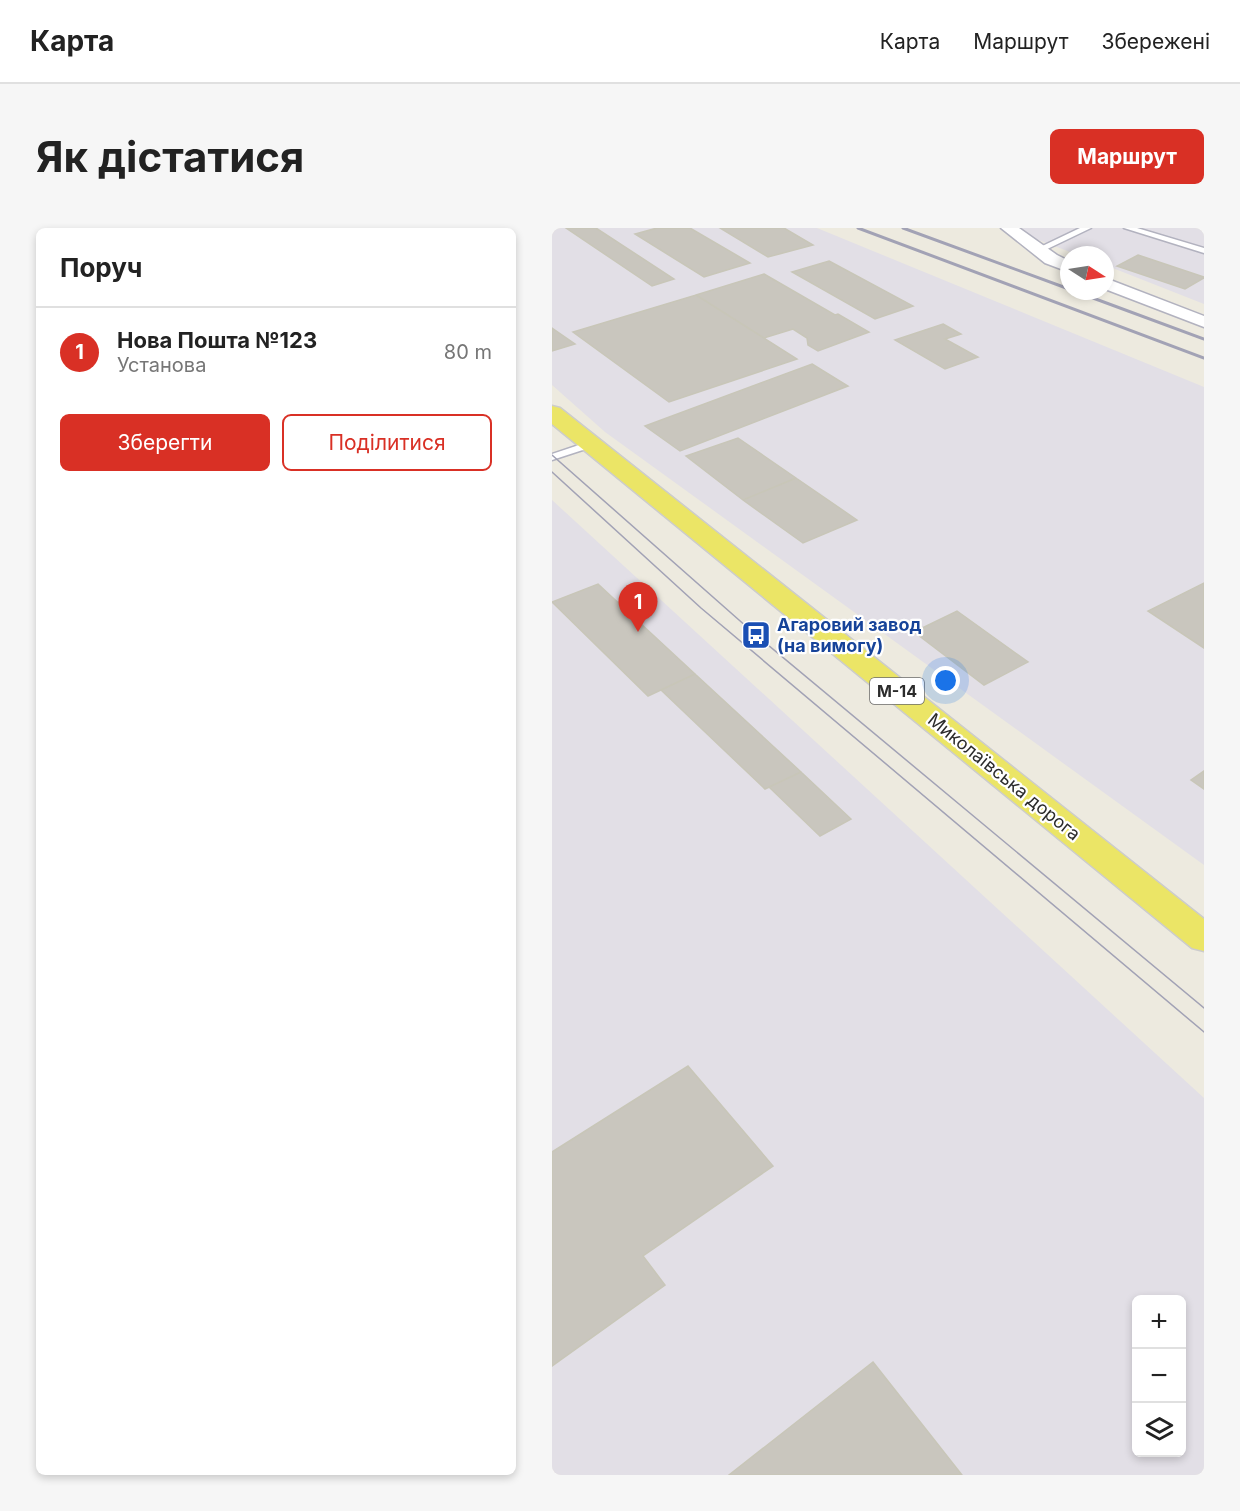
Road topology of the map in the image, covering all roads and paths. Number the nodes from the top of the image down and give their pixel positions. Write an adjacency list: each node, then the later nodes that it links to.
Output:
1 (1009, 228): 4 (street)
2 (1086, 228): 4 (lane)
3 (1128, 228): 5 (lane)
4 (1038, 250): 6 (street)
5 (1204, 250)
6 (1060, 262)
7 (1114, 287): 8 (street)
8 (1204, 322)
9 (552, 413): 10 (main road, Миколаївська дорога / М-14)
10 (591, 444): 11 (lane); 12 (main road, Миколаївська дорога / М-14)
11 (552, 457)
12 (1204, 938)

